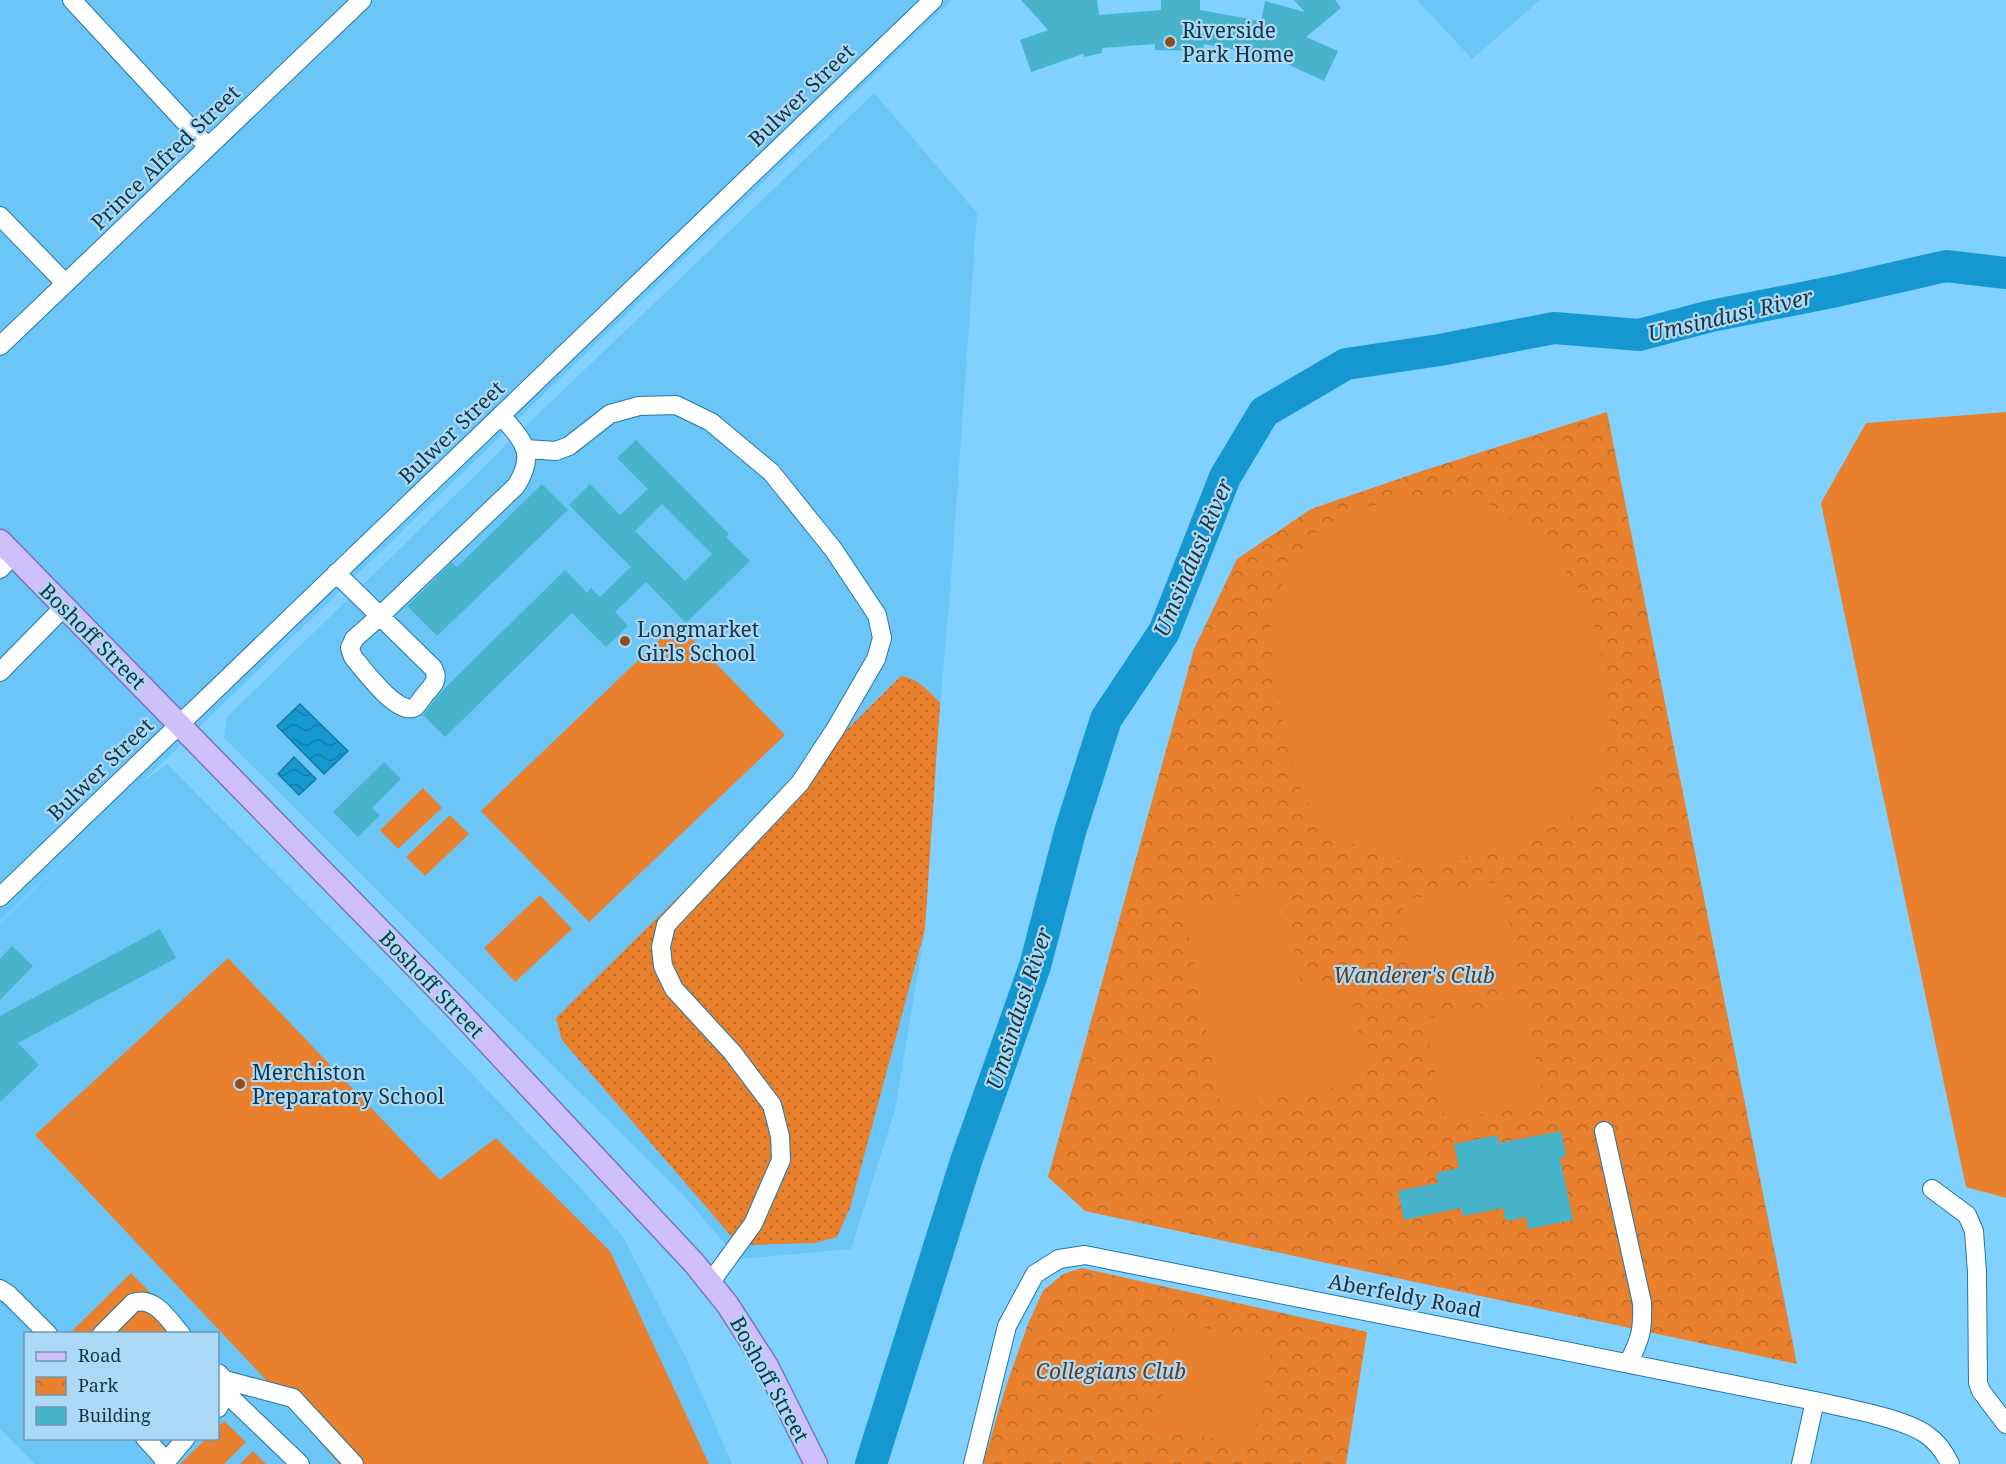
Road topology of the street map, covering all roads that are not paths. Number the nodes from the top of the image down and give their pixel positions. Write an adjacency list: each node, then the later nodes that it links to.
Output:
1 (72, 0): 4 (street)
2 (362, 0): 4 (street, Prince Alfred Street)
3 (933, 0): 8 (street, Bulwer Street)
4 (208, 147): 6 (street, Prince Alfred Street)
5 (0, 216): 6 (street)
6 (65, 283): 7 (street, Prince Alfred Street)
7 (0, 346)
8 (501, 415): 9 (street); 11 (street, Bulwer Street)
9 (526, 449): 13 (street); 19 (street)
10 (4, 555): 12 (main road, Boshoff Street)
11 (336, 573): 13 (street); 15 (street, Bulwer Street)
12 (64, 607): 14 (street); 15 (main road, Boshoff Street)
13 (380, 616): 13 (street)
14 (0, 672)
15 (179, 724): 16 (street, Bulwer Street); 19 (main road, Boshoff Street)
16 (0, 897)
17 (1604, 1131): 24 (street)
18 (1932, 1189): 27 (street)
19 (711, 1283): 33 (main road, Boshoff Street)
20 (0, 1288): 21 (street)
21 (46, 1332)
22 (104, 1332): 23 (street)
23 (179, 1332)
24 (1628, 1363): 26 (street, Aberfeldy Road); 34 (street, Aberfeldy Road)
25 (221, 1388): 31 (street); 32 (street)
26 (1815, 1401): 35 (street); 36 (street, Aberfeldy Road)
27 (2006, 1424)
28 (147, 1440): 30 (street)
29 (184, 1440): 30 (street)
30 (165, 1462)
31 (300, 1464)
32 (354, 1464)
33 (816, 1464)
34 (973, 1464)
35 (1801, 1464)
36 (1950, 1464)

